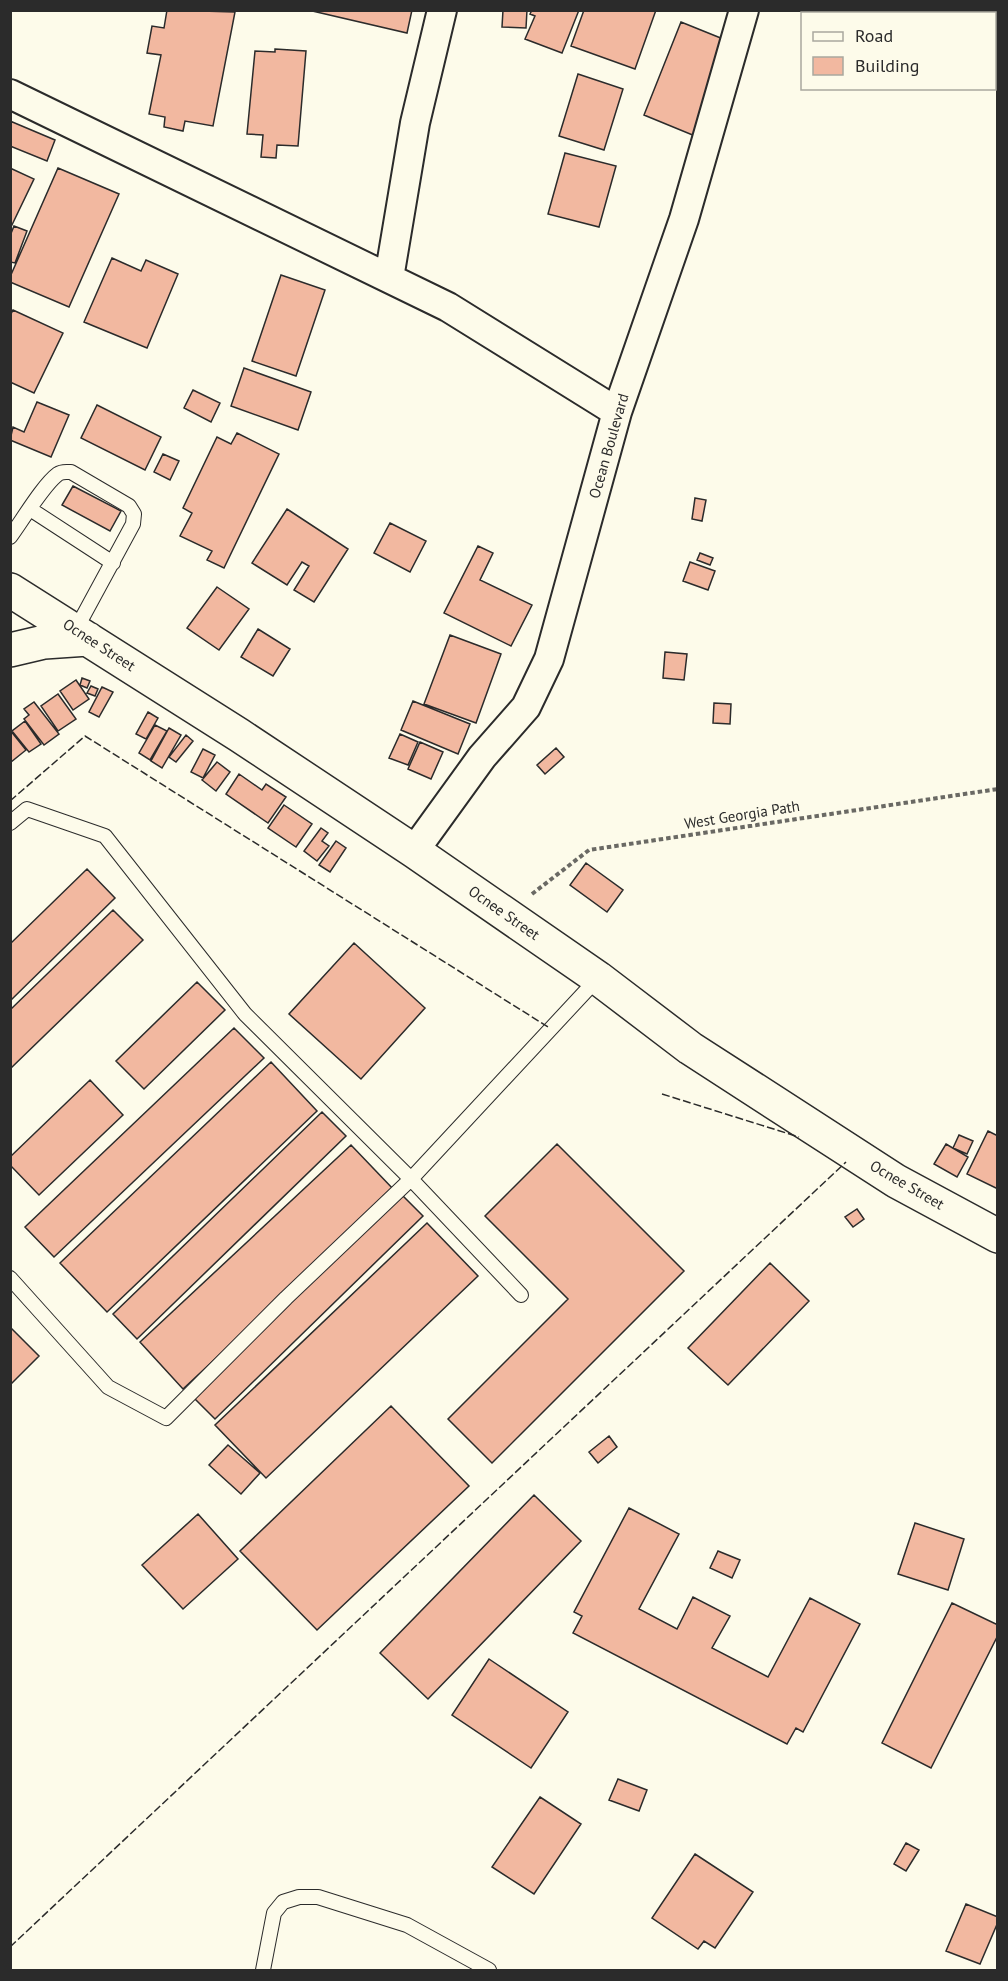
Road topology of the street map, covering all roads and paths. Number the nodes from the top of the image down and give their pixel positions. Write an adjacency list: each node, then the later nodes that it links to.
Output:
1 (442, 10): 4 (street)
2 (743, 11): 5 (street, Ocean Boulevard)
3 (10, 94): 4 (street)
4 (389, 278): 5 (street)
5 (617, 412): 15 (street, Ocean Boulevard)
6 (30, 509): 7 (lane); 8 (lane); 8 (lane)
7 (10, 537)
8 (113, 563): 10 (lane)
9 (21, 596): 10 (street, Ocnee Street); 11 (street)
10 (82, 635): 12 (street); 15 (street, Ocnee Street)
11 (10, 636)
12 (10, 650)
13 (998, 789): 16 (path, West Georgia Path)
14 (10, 823): 18 (lane)
15 (414, 851): 17 (street, Ocnee Street)
16 (528, 898)
17 (598, 978): 18 (lane); 19 (street, Ocnee Street)
18 (411, 1179): 20 (lane); 21 (lane)
19 (998, 1236)
20 (10, 1278)
21 (521, 1295)
22 (263, 1971): 23 (lane)
23 (489, 1971)

